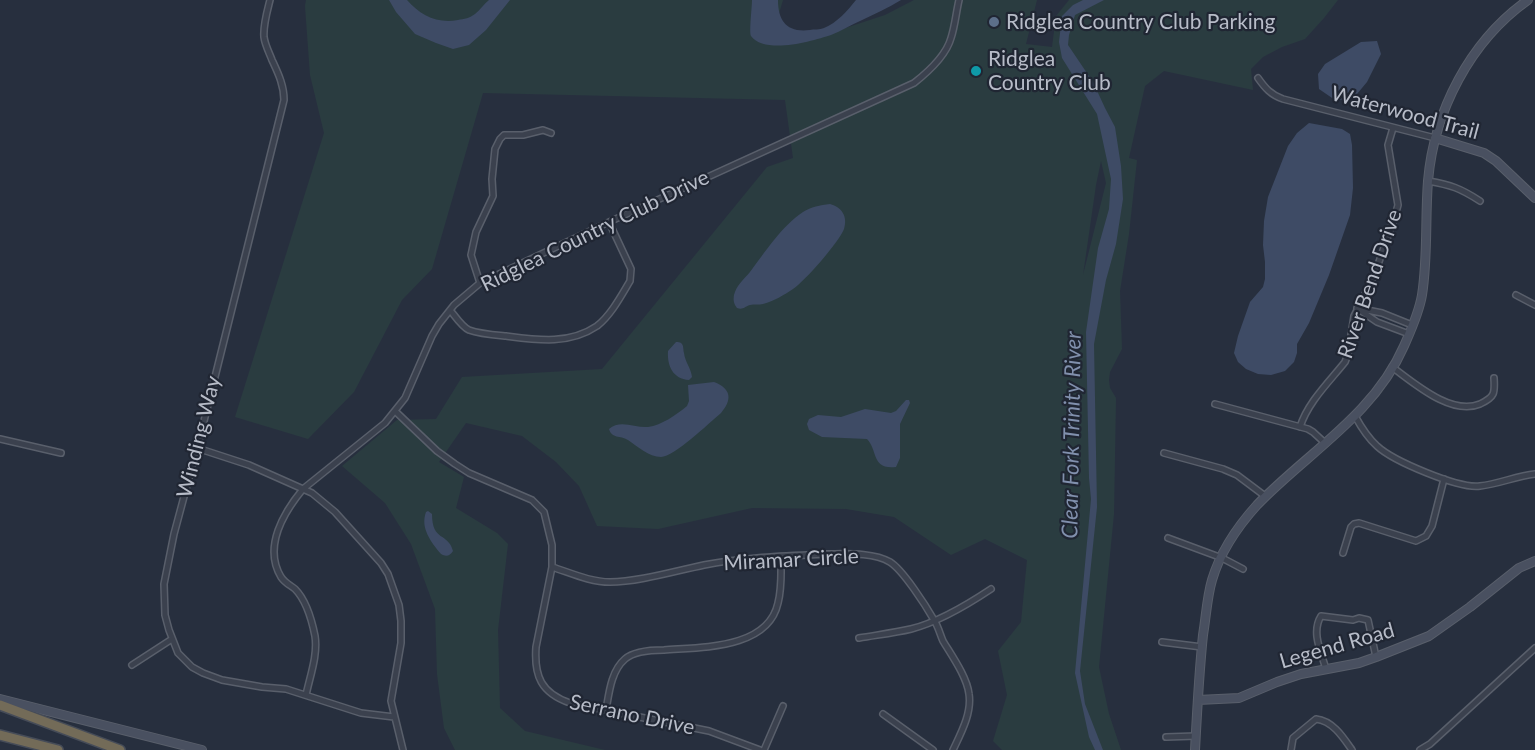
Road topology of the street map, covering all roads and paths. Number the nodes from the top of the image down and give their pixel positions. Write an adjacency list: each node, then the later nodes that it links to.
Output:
1 (270, 0): 27 (street, Winding Way)
2 (959, 0): 11 (street, Ridglea Country Club Drive)
3 (1528, 0): 7 (street)
4 (1258, 78): 5 (street, Waterwood Trail)
5 (1393, 128): 7 (street, Waterwood Trail); 15 (street, River Bend Drive)
6 (550, 133): 12 (street)
7 (1435, 138): 8 (street); 9 (street, Waterwood Trail)
8 (1428, 181): 10 (street); 17 (street)
9 (1535, 198)
10 (1480, 201)
11 (609, 222): 12 (street, Ridglea Country Club Drive); 16 (street)
12 (480, 284): 16 (street, Ridglea Country Club Drive)
13 (1516, 295): 14 (street)
14 (1535, 305)
15 (1357, 308): 17 (street); 18 (street); 24 (street, River Bend Drive)
16 (450, 310): 22 (street, Ridglea Country Club Drive)
17 (1412, 325): 18 (street)
18 (1408, 334): 19 (street)
19 (1392, 367): 20 (street); 23 (street)
20 (1494, 378)
21 (1215, 404): 24 (street)
22 (395, 411): 32 (street, Ridglea Country Club Drive); 39 (street, Serrano Drive)
23 (1355, 416): 26 (street); 31 (street)
24 (1300, 427): 26 (street)
25 (0, 439): 28 (street)
26 (1325, 443): 33 (street)
27 (197, 448): 32 (street); 44 (street, Winding Way)
28 (61, 453)
29 (1164, 453): 33 (street)
30 (1535, 474): 31 (street)
31 (1444, 479): 35 (street)
32 (303, 489): 51 (street, Ridglea Country Club Drive); 58 (street)
33 (1265, 496): 37 (street)
34 (1168, 538): 37 (street)
35 (1343, 553)
36 (781, 557): 39 (street, Miramar Circle); 42 (street, Miramar Circle); 56 (street)
37 (1222, 558): 40 (street); 46 (street)
38 (1535, 561): 48 (street, Legend Road)
39 (552, 567): 56 (street, Serrano Drive)
40 (1243, 570)
41 (991, 589): 42 (street)
42 (934, 620): 43 (street); 68 (street, Miramar Circle)
43 (860, 638)
44 (172, 639): 49 (street); 51 (street, Winding Way)
45 (1162, 642): 46 (street)
46 (1202, 647): 53 (street)
47 (1535, 648): 72 (street)
48 (1376, 657): 50 (street, Legend Road); 50 (street)
49 (132, 665)
50 (1326, 669): 53 (street, Legend Road)
51 (306, 695): 58 (street, Winding Way)
52 (0, 699): 64 (street)
53 (1198, 700): 60 (street)
54 (0, 705): 63 (highway)
55 (783, 706): 66 (street)
56 (606, 710): 66 (street, Serrano Drive)
57 (883, 714): 67 (street)
58 (394, 717): 65 (street)
59 (0, 735): 62 (highway)
60 (1196, 736): 61 (street); 69 (street)
61 (1166, 738)
62 (58, 750)
63 (120, 750)
64 (202, 750)
65 (403, 750)
66 (762, 750)
67 (933, 750)
68 (953, 750)
69 (1195, 750)
70 (1291, 750): 71 (street)
71 (1352, 750)
72 (1420, 750)

